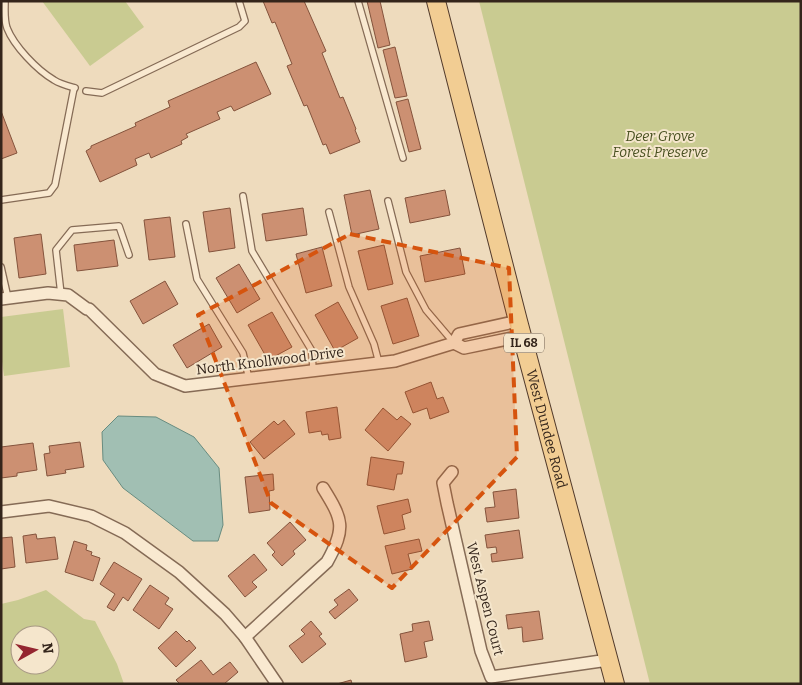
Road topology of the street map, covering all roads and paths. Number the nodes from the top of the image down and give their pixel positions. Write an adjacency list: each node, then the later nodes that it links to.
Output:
1 (5, 1): 8 (lane)
2 (239, 1): 5 (lane)
3 (358, 1): 6 (lane)
4 (436, 1): 16 (main road, West Dundee Road / IL 68)
5 (86, 91)
6 (403, 158)
7 (243, 196): 19 (lane)
8 (1, 200)
9 (388, 201): 17 (lane)
10 (329, 212): 18 (lane)
11 (186, 224): 20 (lane)
12 (129, 255): 14 (lane)
13 (1, 267): 15 (lane)
14 (61, 294): 15 (street, North Knollwood Drive); 20 (street, North Knollwood Drive)
15 (5, 299)
16 (520, 329): 17 (street, North Knollwood Drive); 25 (main road, West Dundee Road / IL 68)
17 (454, 343): 18 (street, North Knollwood Drive)
18 (379, 363): 19 (street, North Knollwood Drive)
19 (313, 371): 20 (street, North Knollwood Drive)
20 (249, 379)
21 (452, 472): 25 (street, West Aspen Court)
22 (323, 488): 24 (street)
23 (1, 512): 24 (street)
24 (245, 637): 26 (street)
25 (608, 660): 27 (main road, West Dundee Road / IL 68)
26 (277, 684)
27 (615, 684)

